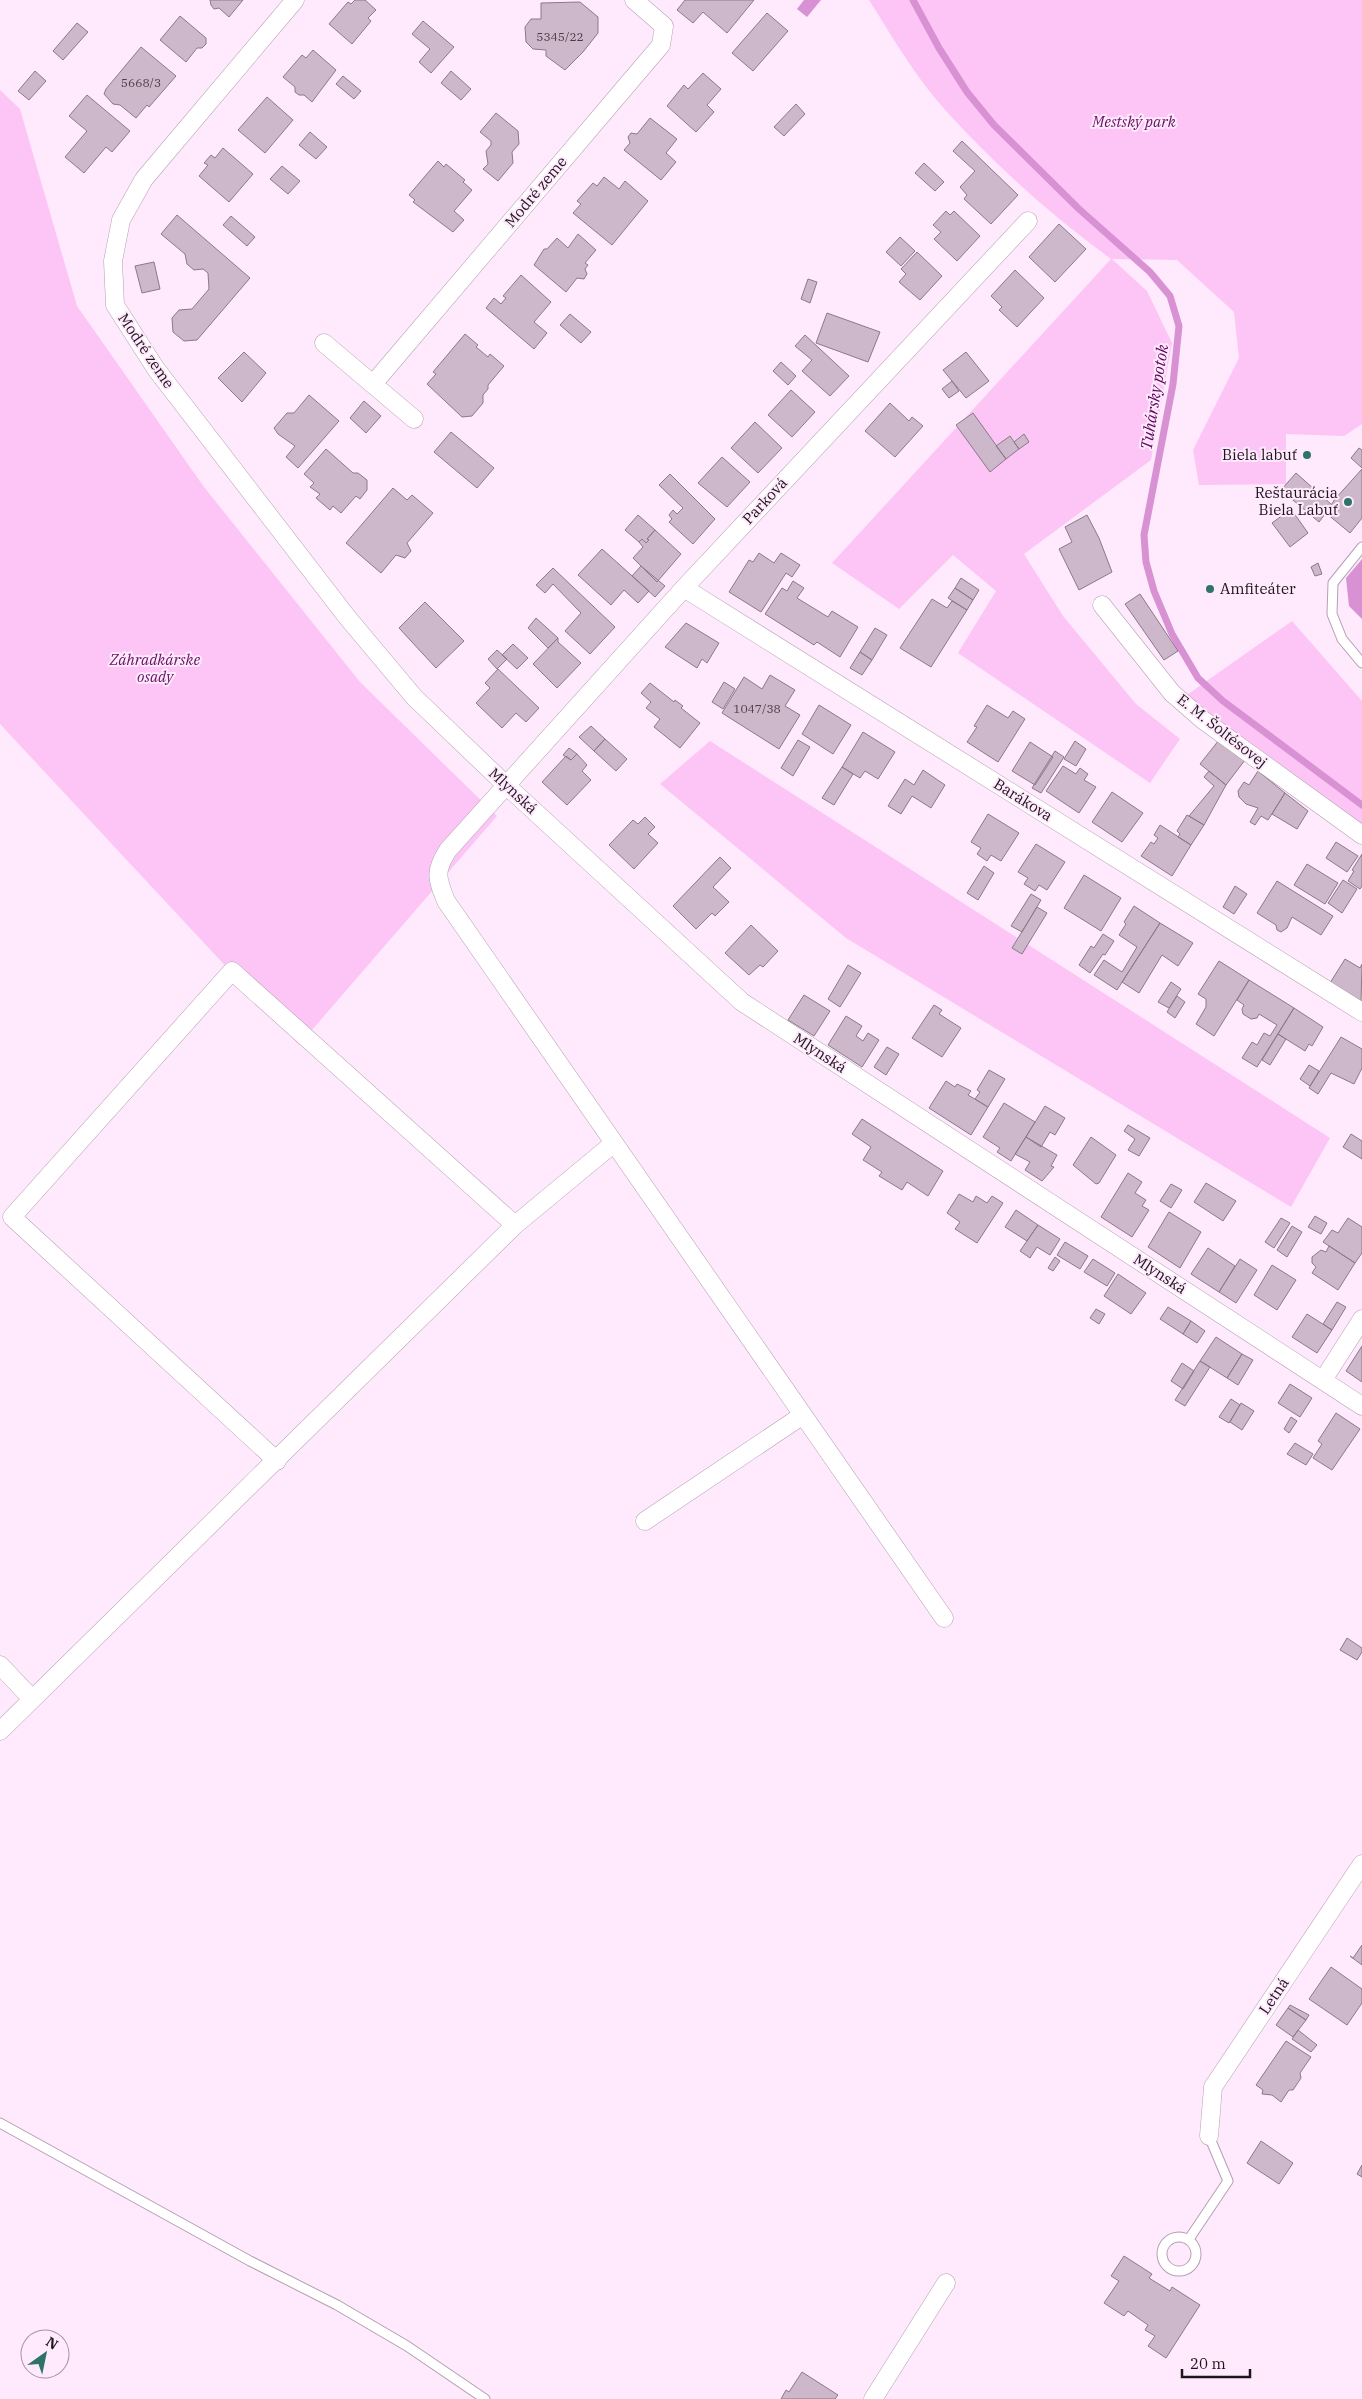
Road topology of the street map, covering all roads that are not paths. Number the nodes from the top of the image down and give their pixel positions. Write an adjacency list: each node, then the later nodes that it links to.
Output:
1 (295, 0): 10 (street, Modré zeme)
2 (634, 0): 5 (street, Modré zeme)
3 (1028, 222): 8 (street, Parková)
4 (324, 343): 5 (street)
5 (373, 384): 6 (street)
6 (414, 419)
7 (1362, 547): 11 (lane)
8 (684, 588): 12 (street, Parková); 14 (street, Barákova)
9 (1102, 605): 13 (street, E. M. Šoltésovej)
10 (347, 617): 12 (street, Mlynská)
11 (1362, 663)
12 (507, 786): 15 (street, Parková); 18 (street, Mlynská)
13 (1362, 835)
14 (1362, 1012)
15 (614, 1143): 16 (street); 20 (street, Parková)
16 (515, 1225): 21 (street); 21 (street)
17 (1362, 1319): 18 (street)
18 (1323, 1380): 19 (street, Mlynská)
19 (1362, 1406)
20 (803, 1415): 22 (street); 23 (street, Parková)
21 (277, 1461): 25 (street)
22 (645, 1521)
23 (944, 1618)
24 (0, 1665): 25 (street)
25 (32, 1699): 26 (street)
26 (0, 1731)
27 (1362, 1864): 29 (street, Letná)
28 (0, 2123): 32 (lane)
29 (1209, 2136): 30 (lane)
30 (1189, 2239)
31 (946, 2283): 33 (street)
32 (485, 2399)
33 (873, 2399)

